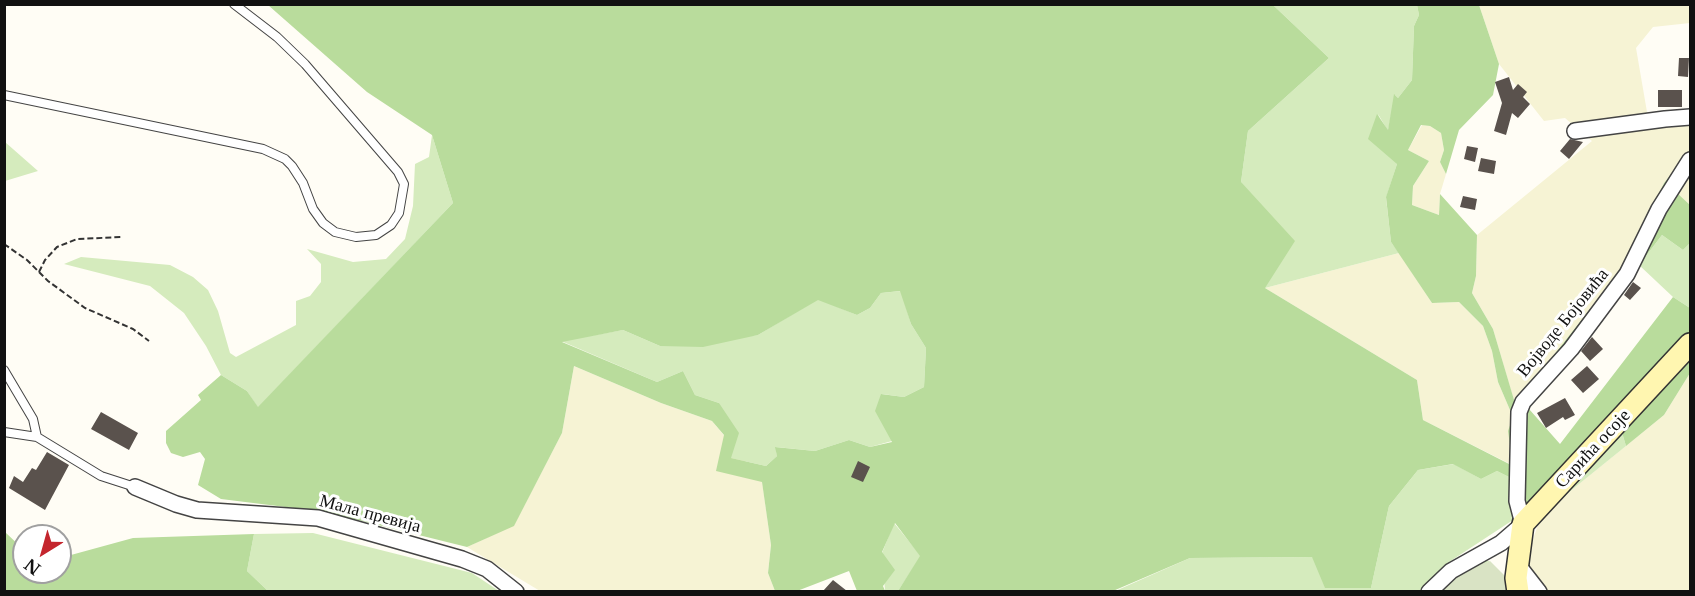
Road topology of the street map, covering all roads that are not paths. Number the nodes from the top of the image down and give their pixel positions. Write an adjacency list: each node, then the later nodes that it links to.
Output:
1 (234, 4): 2 (lane)
2 (4, 95)
3 (1690, 117): 4 (street)
4 (1575, 131)
5 (1690, 160): 11 (street, Војводе Бојовића)
6 (1690, 344): 11 (street, Сарића осоје)
7 (4, 370): 9 (lane)
8 (4, 432): 9 (lane)
9 (37, 437): 10 (lane)
10 (135, 487): 13 (street, Мала превија)
11 (1523, 524): 12 (street); 14 (street)
12 (1519, 581): 15 (street)
13 (516, 591)
14 (1429, 591)
15 (1539, 591)

